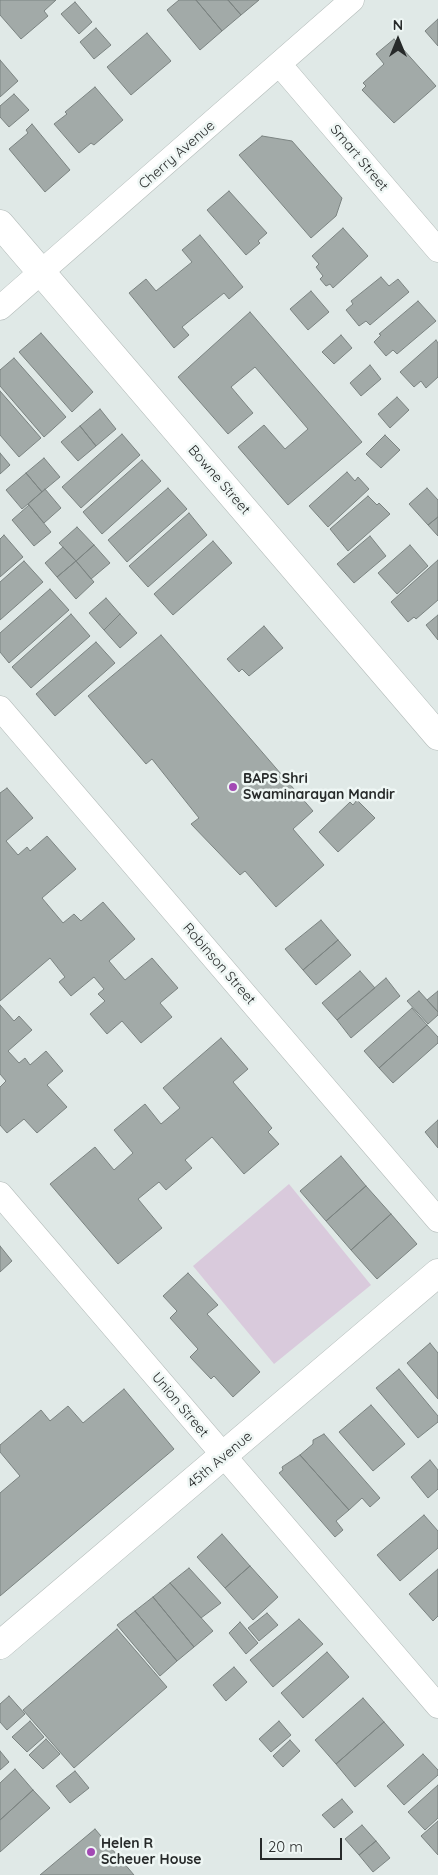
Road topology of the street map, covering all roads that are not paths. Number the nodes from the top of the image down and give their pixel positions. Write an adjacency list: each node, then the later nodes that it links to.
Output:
1 (352, 0): 2 (street, Cherry Avenue)
2 (280, 65): 4 (street, Smart Street); 5 (street, Cherry Avenue)
3 (0, 224): 5 (street, Bowne Street)
4 (438, 250)
5 (42, 272): 6 (street, Cherry Avenue); 8 (street, Bowne Street)
6 (0, 308)
7 (0, 708): 10 (street, Robinson Street)
8 (438, 736)
9 (0, 1194): 12 (street, Union Street)
10 (438, 1220)
11 (438, 1273): 12 (street, 45th Avenue)
12 (224, 1457): 13 (street, 45th Avenue); 14 (street, Union Street)
13 (0, 1645)
14 (438, 1706)

